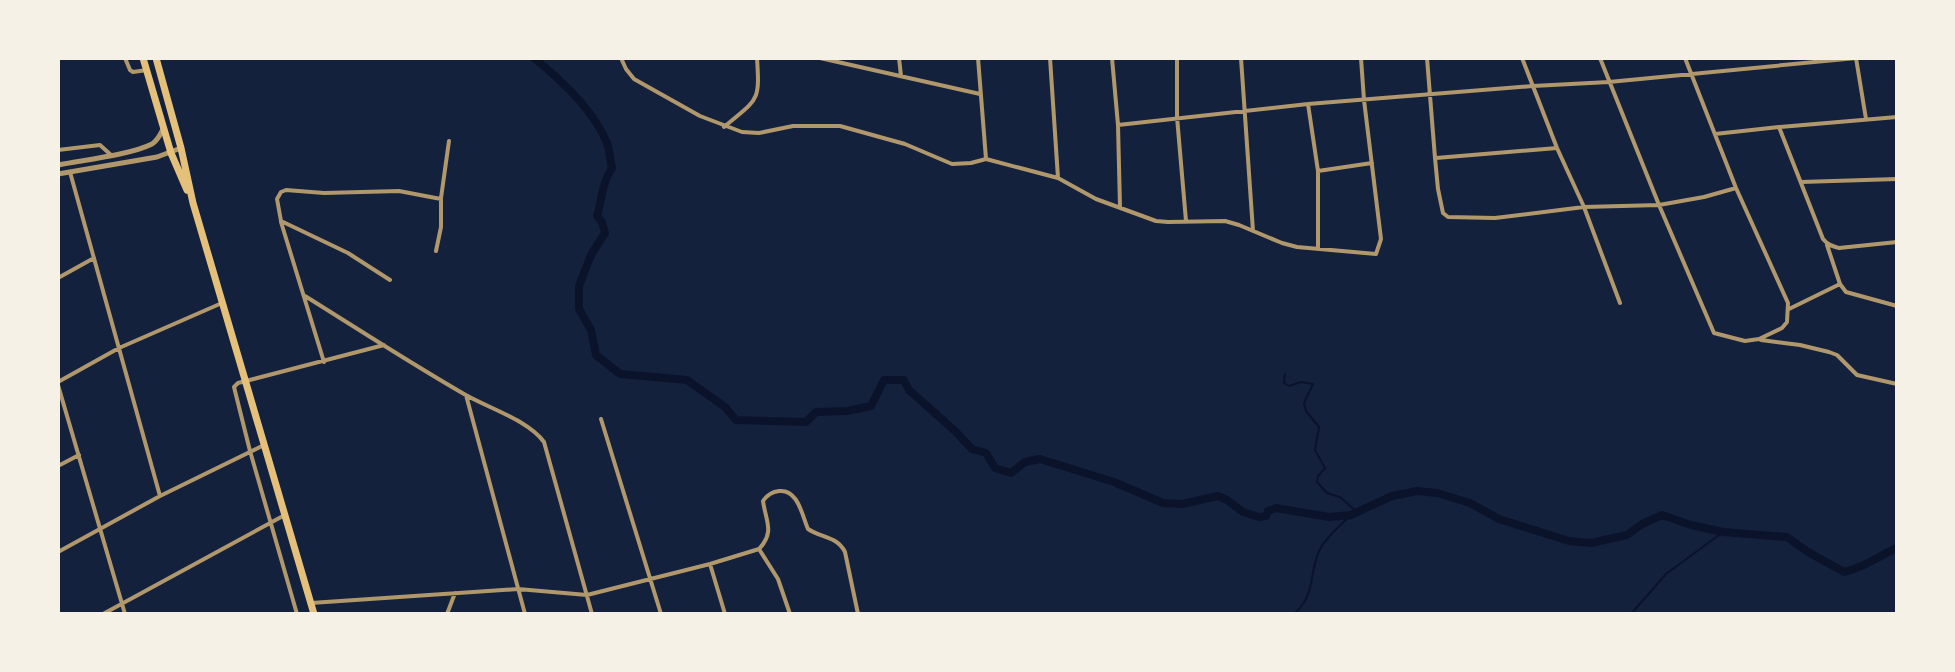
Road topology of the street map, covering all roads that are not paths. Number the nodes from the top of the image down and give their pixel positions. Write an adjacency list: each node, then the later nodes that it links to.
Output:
1 (125, 58): 20 (street)
2 (143, 58): 20 (highway)
3 (156, 58): 39 (highway)
4 (621, 58): 34 (street)
5 (757, 58): 34 (street)
6 (820, 58): 19 (street)
7 (899, 58): 22 (street)
8 (978, 58): 25 (street)
9 (1050, 58): 51 (street)
10 (1112, 58): 33 (street)
11 (1177, 58): 30 (street)
12 (1241, 58): 29 (street)
13 (1361, 58): 27 (street)
14 (1427, 58): 26 (street)
15 (1522, 58): 24 (street)
16 (1600, 58): 23 (street)
17 (1685, 58): 21 (street)
18 (1856, 58): 21 (street); 32 (street)
19 (828, 59): 22 (street)
20 (147, 70): 36 (highway)
21 (1691, 73): 23 (street); 37 (street)
22 (901, 76): 25 (street)
23 (1609, 82): 24 (street); 57 (street)
24 (1533, 86): 26 (street); 40 (street)
25 (980, 94): 45 (street)
26 (1430, 94): 27 (street); 44 (street)
27 (1364, 100): 28 (street); 46 (street)
28 (1308, 104): 29 (street); 48 (street)
29 (1245, 111): 30 (street); 62 (street)
30 (1177, 117): 33 (street); 61 (street)
31 (1897, 117): 32 (street)
32 (1866, 119): 35 (street)
33 (1118, 125): 59 (street)
34 (724, 127): 45 (street)
35 (1779, 127): 37 (street); 53 (street)
36 (164, 128): 42 (highway); 43 (street)
37 (1715, 134): 54 (street)
38 (449, 141): 55 (street)
39 (181, 148): 42 (street); 56 (highway)
40 (1557, 148): 44 (street); 58 (street)
41 (58, 150): 43 (street)
42 (171, 153): 49 (street); 56 (highway)
43 (111, 155): 47 (street)
44 (1435, 158): 58 (street)
45 (986, 159): 51 (street)
46 (1372, 163): 48 (street); 65 (street)
47 (58, 165)
48 (1318, 171): 65 (street)
49 (70, 172): 50 (street); 67 (street)
50 (58, 174)
51 (1058, 178): 59 (street)
52 (1897, 179): 53 (street)
53 (1801, 182): 64 (street)
54 (1736, 188): 57 (street); 75 (street)
55 (441, 199): 60 (street); 66 (street)
56 (193, 203): 72 (highway)
57 (1659, 205): 58 (street); 76 (street)
58 (1584, 207): 73 (street)
59 (1120, 209): 61 (street)
60 (281, 221): 69 (street); 71 (street)
61 (1186, 221): 62 (street)
62 (1253, 232): 65 (street)
63 (1897, 242): 64 (street)
64 (1826, 243): 70 (street)
65 (1318, 248)
66 (436, 251)
67 (94, 258): 68 (street); 78 (street)
68 (58, 278)
69 (390, 280)
70 (1840, 284): 74 (street); 75 (street)
71 (305, 296): 77 (street); 79 (street)
72 (223, 302): 78 (street); 80 (highway)
73 (1620, 303)
74 (1897, 306)
75 (1789, 309): 76 (street)
76 (1759, 339): 82 (street)
77 (384, 345): 79 (street); 83 (street)
78 (119, 348): 81 (street); 89 (street)
79 (324, 362): 80 (street)
80 (246, 381): 85 (highway); 86 (street)
81 (58, 383): 87 (street)
82 (1897, 384)
83 (466, 395): 97 (street); 99 (street)
84 (601, 419): 96 (street)
85 (264, 445): 86 (street); 90 (highway)
86 (250, 451): 89 (street); 91 (street)
87 (79, 455): 88 (street); 92 (street)
88 (58, 466)
89 (160, 496): 92 (street)
90 (286, 515): 91 (street); 101 (highway)
91 (271, 522): 100 (street); 104 (street)
92 (100, 529): 94 (street); 100 (street)
93 (759, 549): 95 (street); 111 (street); 112 (street)
94 (58, 552)
95 (710, 564): 96 (street); 110 (street)
96 (651, 579): 99 (street); 109 (street)
97 (518, 589): 98 (street); 99 (street); 107 (street)
98 (455, 593): 101 (street); 106 (street)
99 (587, 595): 108 (street)
100 (122, 603): 102 (street); 103 (street)
101 (311, 603): 105 (highway)
102 (103, 614)
103 (125, 614)
104 (297, 614)
105 (314, 614)
106 (447, 614)
107 (525, 614)
108 (592, 614)
109 (661, 614)
110 (725, 614)
111 (790, 614)
112 (858, 614)

